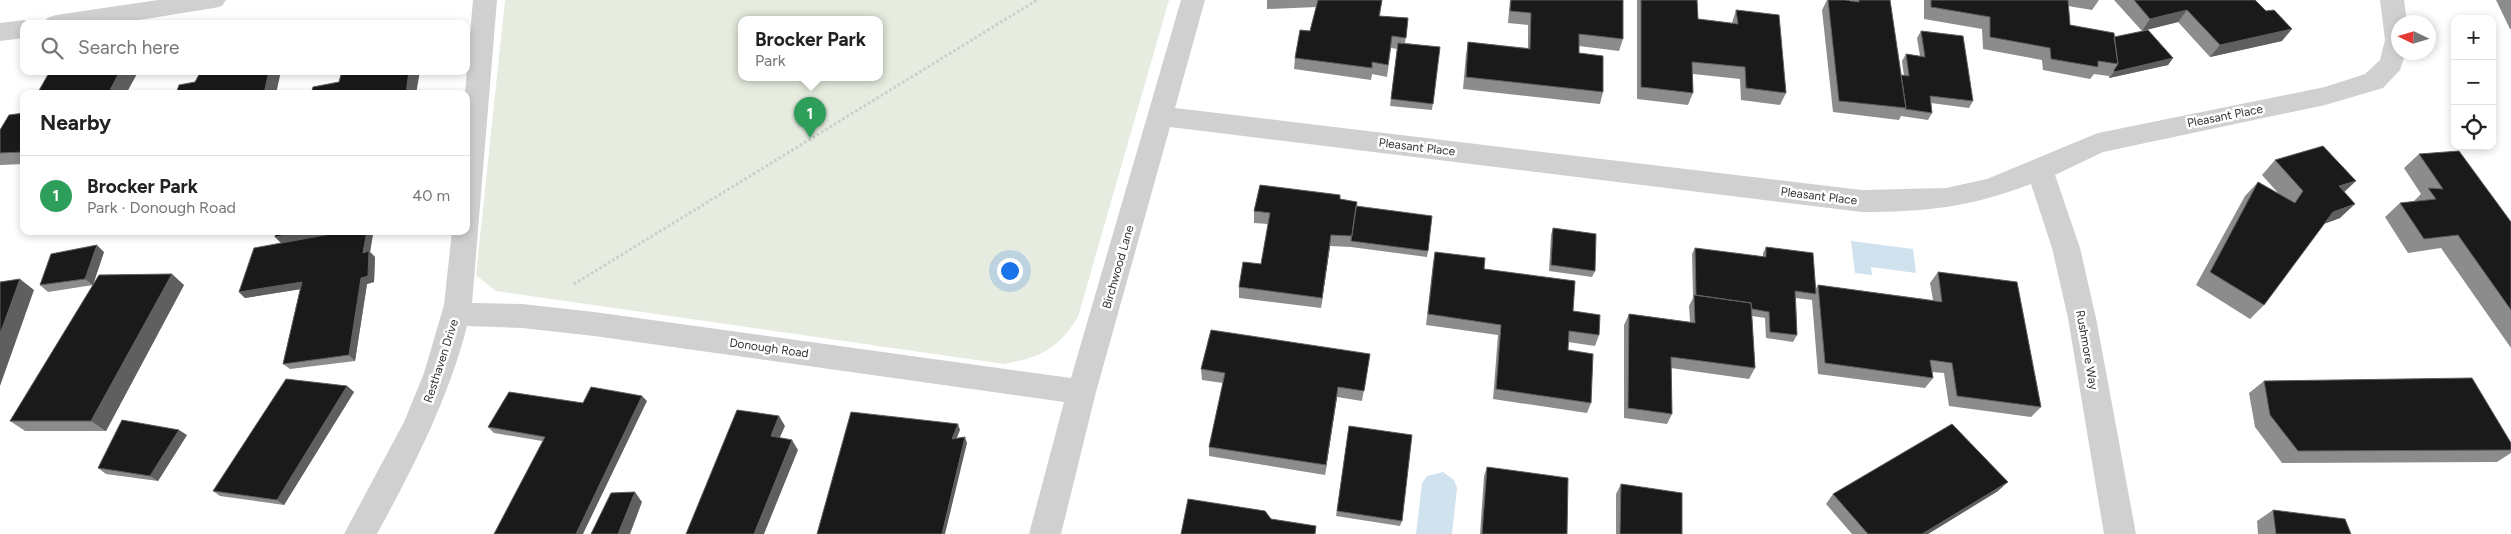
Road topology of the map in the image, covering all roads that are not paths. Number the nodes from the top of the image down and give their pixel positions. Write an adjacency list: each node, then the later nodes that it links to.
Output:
1 (214, 0): 5 (street)
2 (485, 0): 10 (street, Resthaven Drive)
3 (1193, 0): 8 (street, Birchwood Lane)
4 (2392, 0): 9 (street, Pleasant Place)
5 (82, 20)
6 (20, 30): 7 (street)
7 (0, 32)
8 (1162, 116): 9 (street, Pleasant Place); 13 (street, Birchwood Lane)
9 (2040, 170): 16 (street, Rushmore Way)
10 (470, 182)
11 (466, 235): 12 (street, Resthaven Drive)
12 (457, 314): 13 (street, Donough Road); 14 (street, Resthaven Drive)
13 (1081, 392): 15 (street, Birchwood Lane)
14 (360, 534)
15 (1045, 534)
16 (2120, 534)

